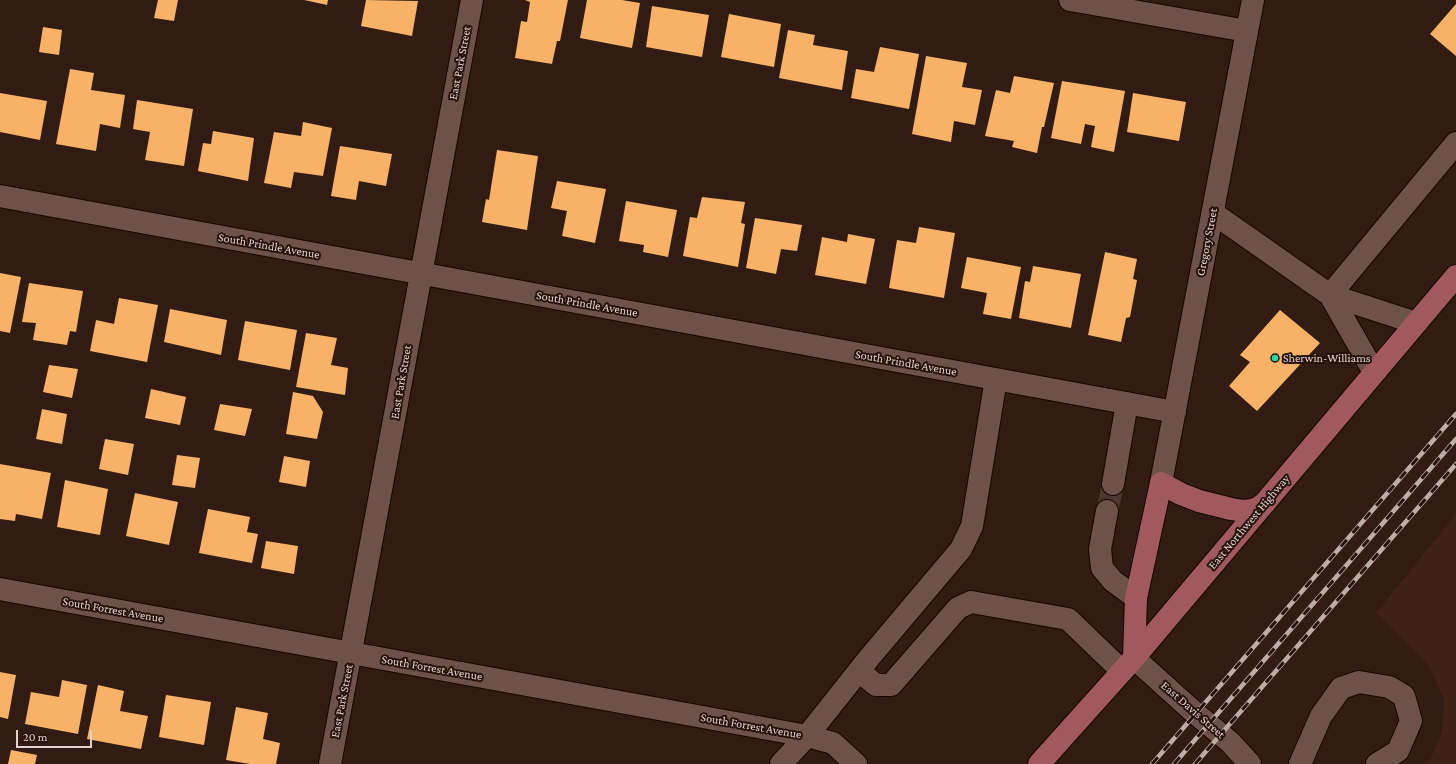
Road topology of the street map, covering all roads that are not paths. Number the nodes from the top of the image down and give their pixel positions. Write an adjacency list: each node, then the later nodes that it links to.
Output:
1 (472, 0): 8 (street, East Park Street)
2 (1070, 0): 4 (street)
3 (1253, 0): 4 (street, Gregory Street)
4 (1247, 31): 7 (street, Gregory Street)
5 (1456, 143): 10 (street)
6 (0, 196): 8 (street, South Prindle Avenue)
7 (1213, 213): 10 (street); 15 (street, Gregory Street)
8 (421, 274): 13 (street, South Prindle Avenue); 22 (street, East Park Street)
9 (1456, 276): 11 (main road, East Northwest Highway)
10 (1330, 295): 11 (street); 12 (street)
11 (1416, 323): 12 (main road, East Northwest Highway)
12 (1374, 372): 18 (main road, East Northwest Highway)
13 (996, 379): 14 (street, South Prindle Avenue); 24 (street)
14 (1127, 403): 15 (street, South Prindle Avenue); 17 (street)
15 (1175, 412): 16 (street, Gregory Street)
16 (1162, 483): 18 (main road); 21 (main road)
17 (1113, 484)
18 (1265, 503): 23 (main road, East Northwest Highway)
19 (1107, 511): 21 (street)
20 (0, 590): 22 (street, South Forrest Avenue)
21 (1136, 598): 23 (main road)
22 (351, 653): 25 (street, South Forrest Avenue); 27 (street, East Park Street)
23 (1128, 664): 24 (street, East Davis Street); 29 (main road, East Northwest Highway); 30 (street, East Davis Street)
24 (859, 671): 25 (street)
25 (807, 736): 26 (street, South Forrest Avenue); 28 (street)
26 (852, 763)
27 (330, 764)
28 (782, 764)
29 (1039, 764)
30 (1250, 764)
31 (1300, 764): 32 (street)
32 (1377, 764)

